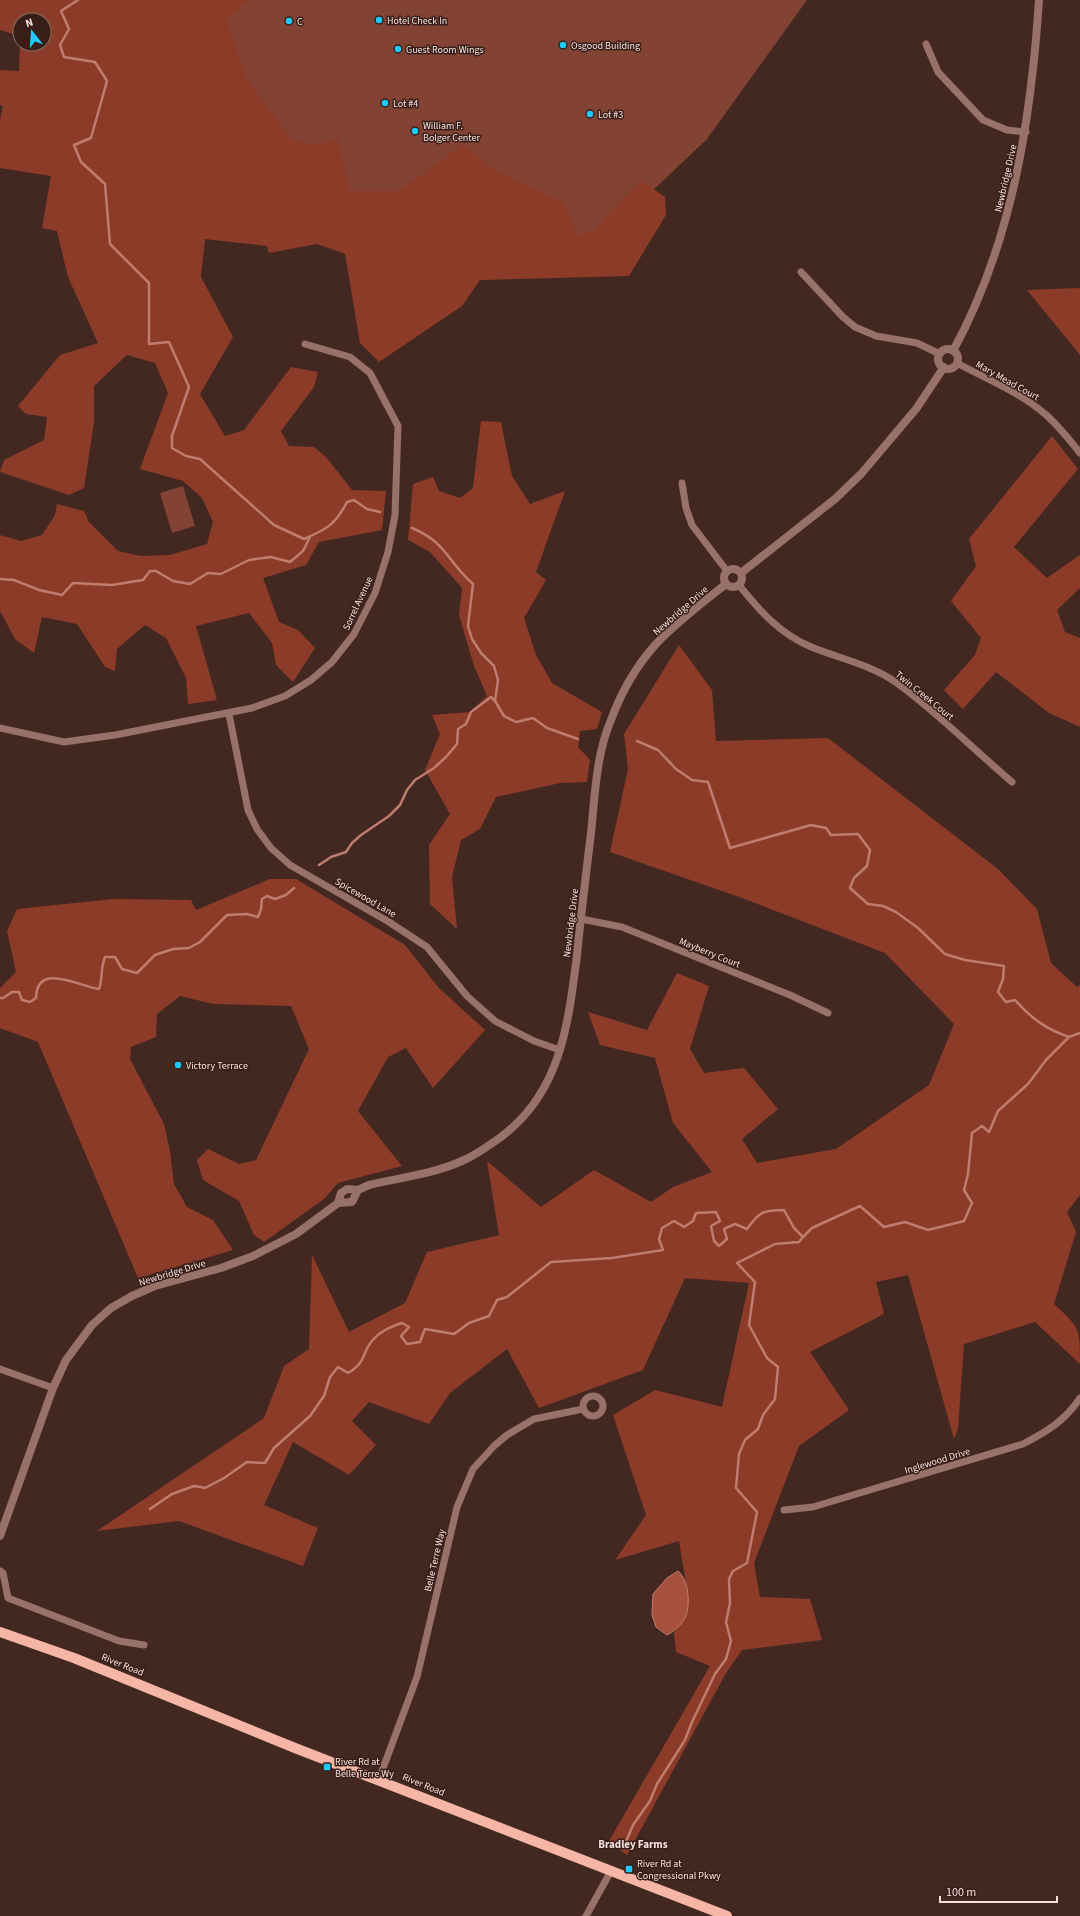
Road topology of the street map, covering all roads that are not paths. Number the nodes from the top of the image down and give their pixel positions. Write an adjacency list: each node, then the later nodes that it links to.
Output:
1 (1039, 0): 3 (street, Newbridge Drive)
2 (926, 44): 3 (street)
3 (1026, 132): 6 (street, Newbridge Drive)
4 (801, 272): 7 (street)
5 (305, 344): 16 (street, Sorrel Avenue)
6 (953, 351): 7 (street); 8 (street)
7 (940, 354): 9 (street)
8 (957, 363): 9 (street); 10 (street, Mary Mead Court)
9 (944, 368): 13 (street)
10 (1080, 453)
11 (682, 483): 12 (street)
12 (727, 571): 13 (street); 14 (street)
13 (741, 573): 15 (street)
14 (726, 584): 15 (street); 19 (street, Newbridge Drive)
15 (739, 585): 18 (street, Twin Creek Court)
16 (229, 714): 17 (street, Sorrel Avenue); 21 (street, Spicewood Lane)
17 (0, 728)
18 (1012, 782)
19 (581, 919): 20 (street, Mayberry Court); 21 (street, Newbridge Drive)
20 (828, 1013)
21 (560, 1050): 22 (street, Newbridge Drive)
22 (358, 1190): 23 (street, Newbridge Drive); 23 (street, Newbridge Drive)
23 (338, 1203): 25 (street, Newbridge Drive)
24 (0, 1369): 25 (street)
25 (53, 1388): 29 (street, Newbridge Drive)
26 (1080, 1398): 28 (street, Inglewood Drive)
27 (583, 1409): 33 (street, Belle Terre Way)
28 (784, 1510)
29 (0, 1536)
30 (0, 1571): 32 (street, River Road)
31 (0, 1632): 33 (main road, River Road)
32 (144, 1645)
33 (379, 1779): 34 (main road, River Road)
34 (611, 1871): 35 (street); 36 (main road, River Road)
35 (586, 1916)
36 (727, 1916)

